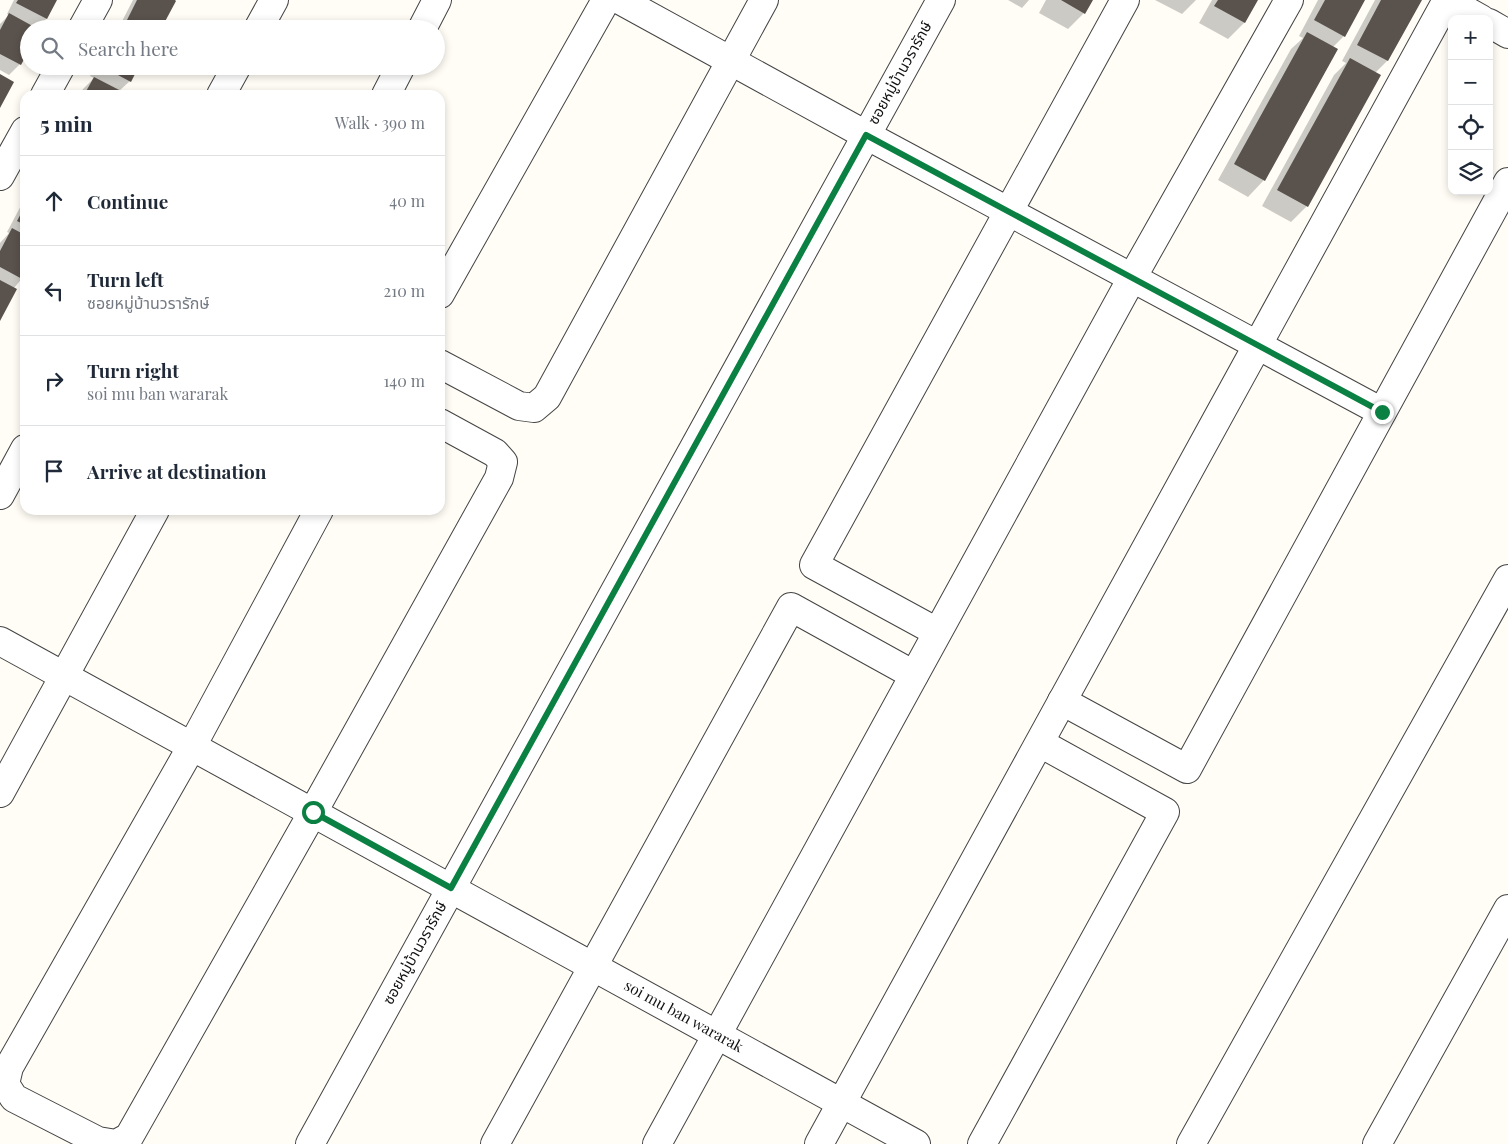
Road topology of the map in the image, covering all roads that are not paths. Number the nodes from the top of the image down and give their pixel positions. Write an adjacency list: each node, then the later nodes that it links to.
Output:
1 (98, 0): 11 (street)
2 (274, 0): 12 (street)
3 (437, 0): 13 (street)
4 (606, 0): 29 (street)
5 (620, 0): 16 (street)
6 (764, 0): 16 (street)
7 (940, 0): 23 (street, ซอยหมู่บ้านวรารักษ์)
8 (1125, 0): 27 (street)
9 (1289, 0): 28 (street)
10 (1474, 15): 30 (street)
11 (87, 20)
12 (263, 20)
13 (427, 20)
14 (1493, 25): 15 (street)
15 (1508, 34)
16 (730, 60): 23 (street); 31 (street)
17 (56, 75): 20 (street)
18 (232, 75): 21 (street)
19 (396, 75): 22 (street)
20 (48, 90)
21 (224, 90)
22 (389, 90)
23 (866, 135): 27 (street); 48 (street, ซอยหมู่บ้านวรารักษ์)
24 (20, 140): 25 (street)
25 (0, 176)
26 (1508, 182): 32 (street)
27 (1008, 211): 28 (street); 39 (street)
28 (1132, 278): 30 (street); 39 (street)
29 (445, 285)
30 (1258, 345): 32 (street); 43 (street)
31 (445, 367)
32 (1382, 412): 43 (street)
33 (445, 426): 47 (street)
34 (20, 458): 35 (street)
35 (0, 495)
36 (152, 515): 42 (street)
37 (316, 515): 45 (street)
38 (1508, 579): 59 (street)
39 (937, 632): 41 (street)
40 (0, 641): 42 (street, soi mu ban wararak)
41 (914, 675): 50 (street); 51 (street)
42 (65, 676): 45 (street, soi mu ban wararak); 46 (street)
43 (1062, 701): 44 (street)
44 (1040, 743): 52 (street); 58 (street)
45 (192, 746): 47 (street, soi mu ban wararak); 47 (street)
46 (0, 793)
47 (313, 812): 48 (street, soi mu ban wararak)
48 (451, 888): 50 (street, soi mu ban wararak); 53 (street, ซอยหมู่บ้านวรารักษ์)
49 (1508, 910): 60 (street)
50 (594, 966): 51 (street, soi mu ban wararak); 54 (street)
51 (717, 1034): 52 (street, soi mu ban wararak); 55 (street)
52 (842, 1103): 56 (street); 57 (street, soi mu ban wararak)
53 (310, 1144)
54 (494, 1144)
55 (657, 1144)
56 (819, 1144)
57 (916, 1144)
58 (982, 1144)
59 (1191, 1144)
60 (1377, 1144)

